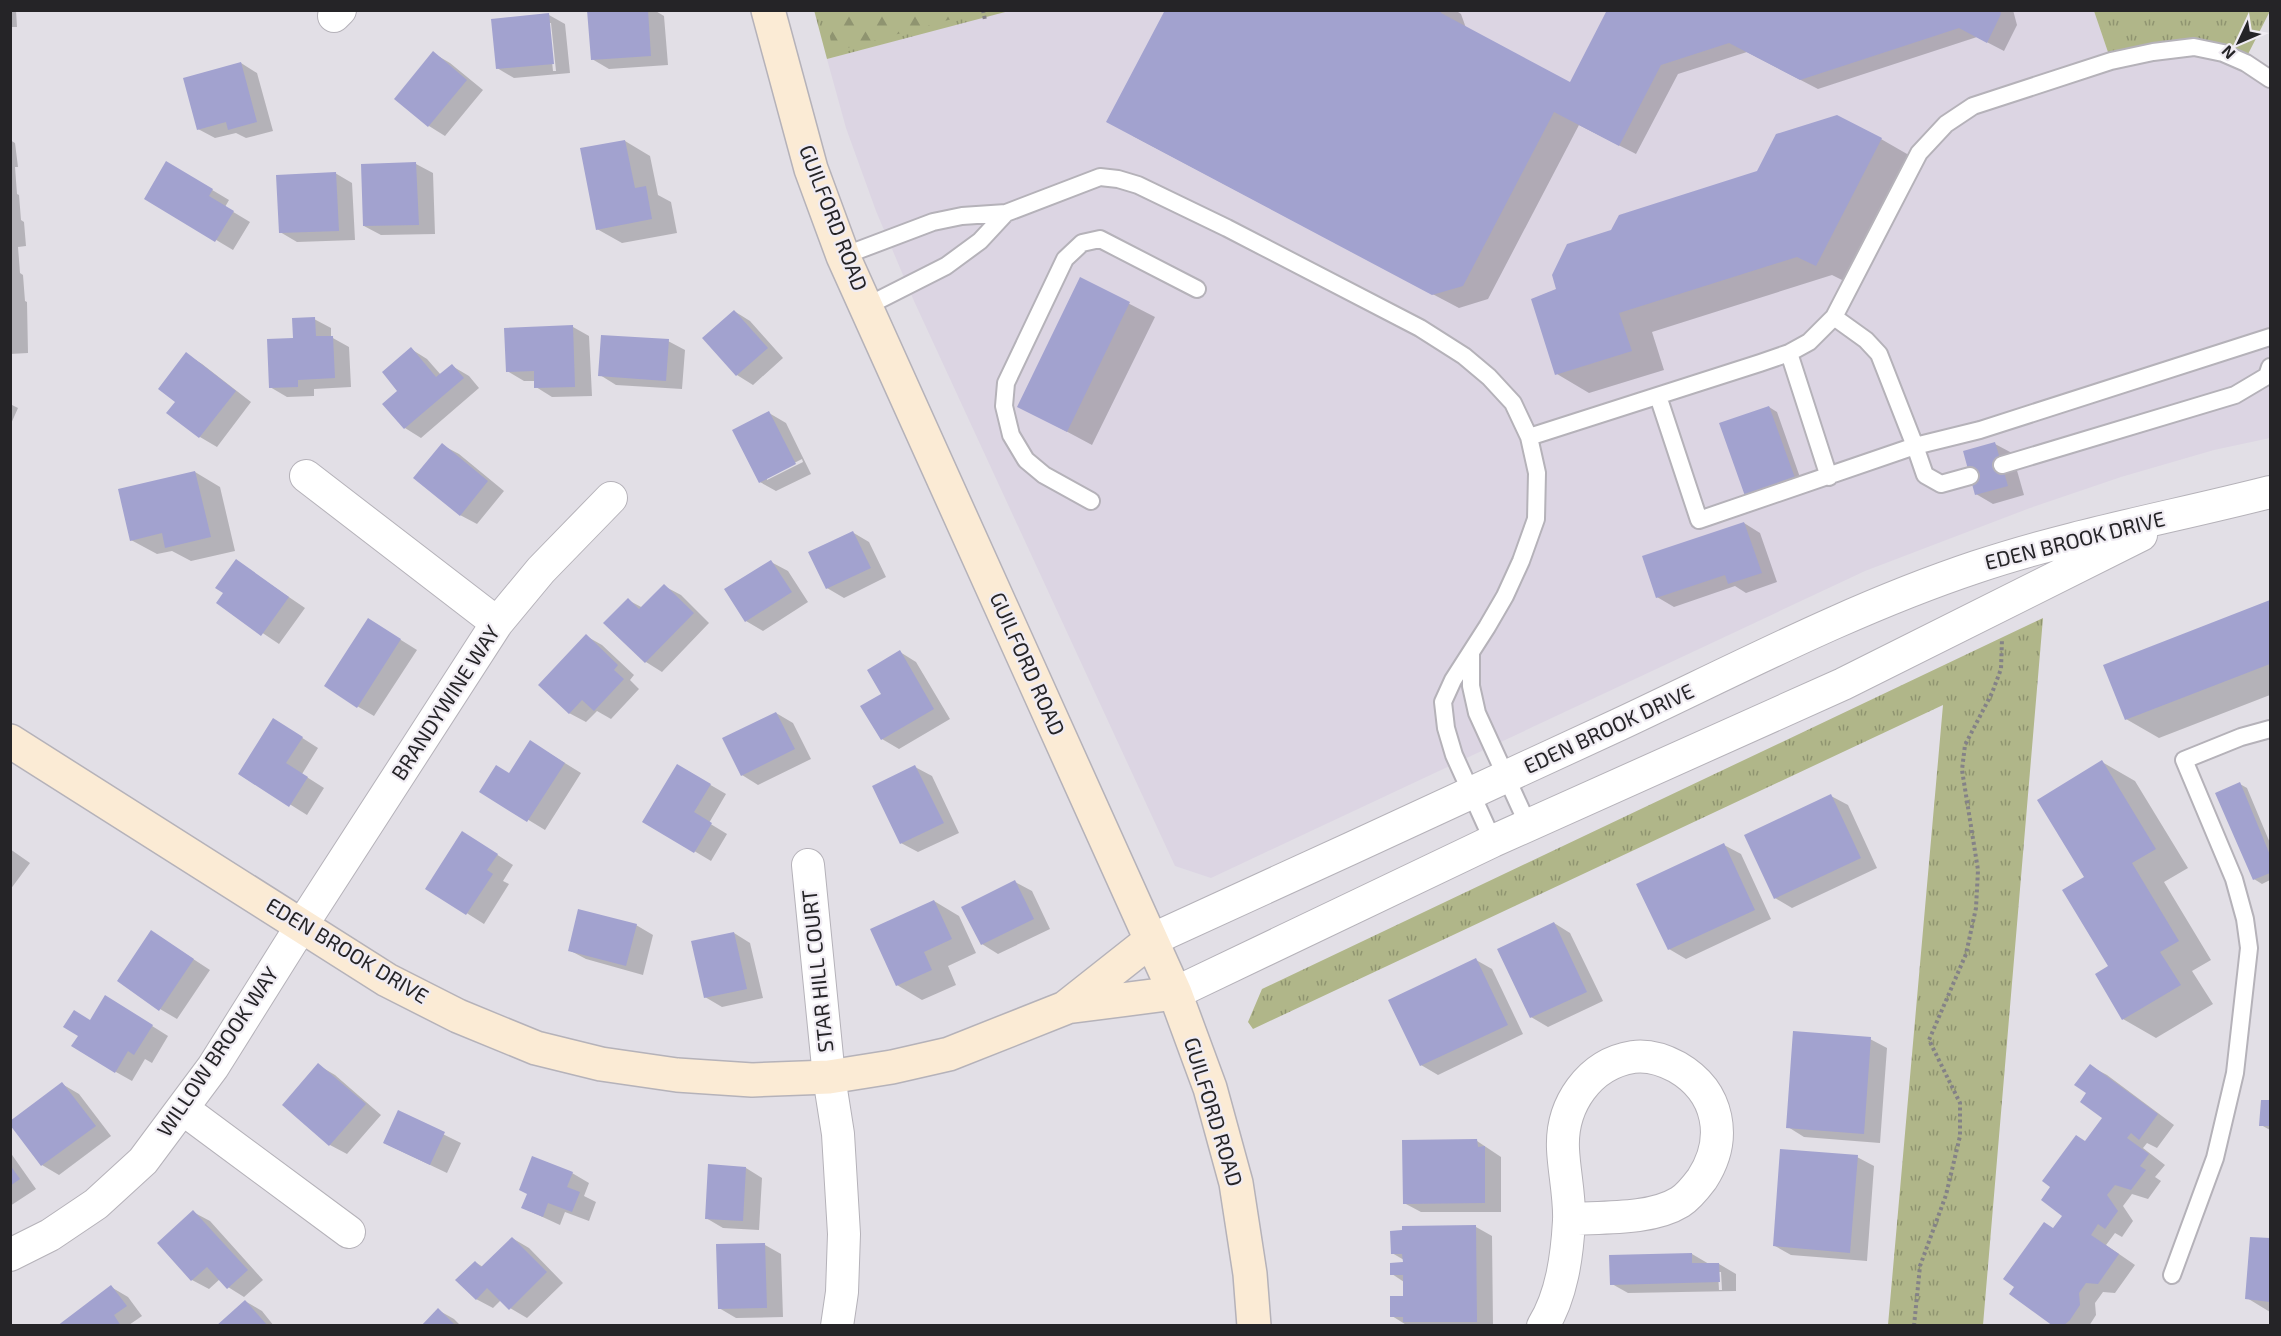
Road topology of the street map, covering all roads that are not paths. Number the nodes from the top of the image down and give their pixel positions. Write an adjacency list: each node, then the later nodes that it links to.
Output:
1 (768, 10): 4 (street, GUILFORD ROAD)
2 (2271, 79): 7 (lane)
3 (1006, 213): 4 (lane); 6 (lane); 12 (lane)
4 (843, 256): 6 (street, GUILFORD ROAD)
5 (1197, 289): 20 (lane)
6 (867, 306): 32 (street, GUILFORD ROAD)
7 (1834, 317): 9 (lane); 13 (lane)
8 (2271, 337): 13 (lane)
9 (1789, 353): 11 (lane); 17 (lane)
10 (2271, 367): 14 (lane)
11 (1658, 396): 12 (lane); 17 (lane)
12 (1529, 437): 23 (lane)
13 (1915, 446): 16 (lane); 17 (lane)
14 (2002, 465)
15 (306, 476): 22 (street)
16 (1970, 476)
17 (1829, 477)
18 (2271, 492): 21 (street, EDEN BROOK DRIVE)
19 (611, 498): 22 (street, BRANDYWINE WAY)
20 (1091, 501)
21 (2182, 514): 26 (street, EDEN BROOK DRIVE); 28 (street, EDEN BROOK DRIVE)
22 (497, 623): 31 (street, BRANDYWINE WAY)
23 (1471, 653): 26 (lane); 27 (lane)
24 (2271, 729): 40 (lane)
25 (10, 741): 31 (street, EDEN BROOK DRIVE)
26 (1507, 778): 27 (street, EDEN BROOK DRIVE); 28 (lane)
27 (1471, 793): 29 (lane); 32 (street, EDEN BROOK DRIVE)
28 (1529, 827): 29 (street, EDEN BROOK DRIVE)
29 (1493, 841): 33 (street, EDEN BROOK DRIVE)
30 (808, 865): 35 (street, STAR HILL COURT)
31 (302, 925): 35 (street, EDEN BROOK DRIVE); 36 (street, WILLOW BROOK WAY)
32 (1151, 940): 33 (street, GUILFORD ROAD); 34 (street, EDEN BROOK DRIVE)
33 (1175, 993): 34 (street, EDEN BROOK DRIVE); 42 (street, GUILFORD ROAD)
34 (1065, 1008): 35 (street, EDEN BROOK DRIVE)
35 (829, 1077): 41 (street, STAR HILL COURT)
36 (183, 1109): 38 (street); 39 (street, WILLOW BROOK WAY)
37 (1569, 1220): 37 (street); 43 (street)
38 (349, 1232)
39 (10, 1255)
40 (2172, 1275)
41 (837, 1326)
42 (1254, 1326)
43 (1543, 1326)

